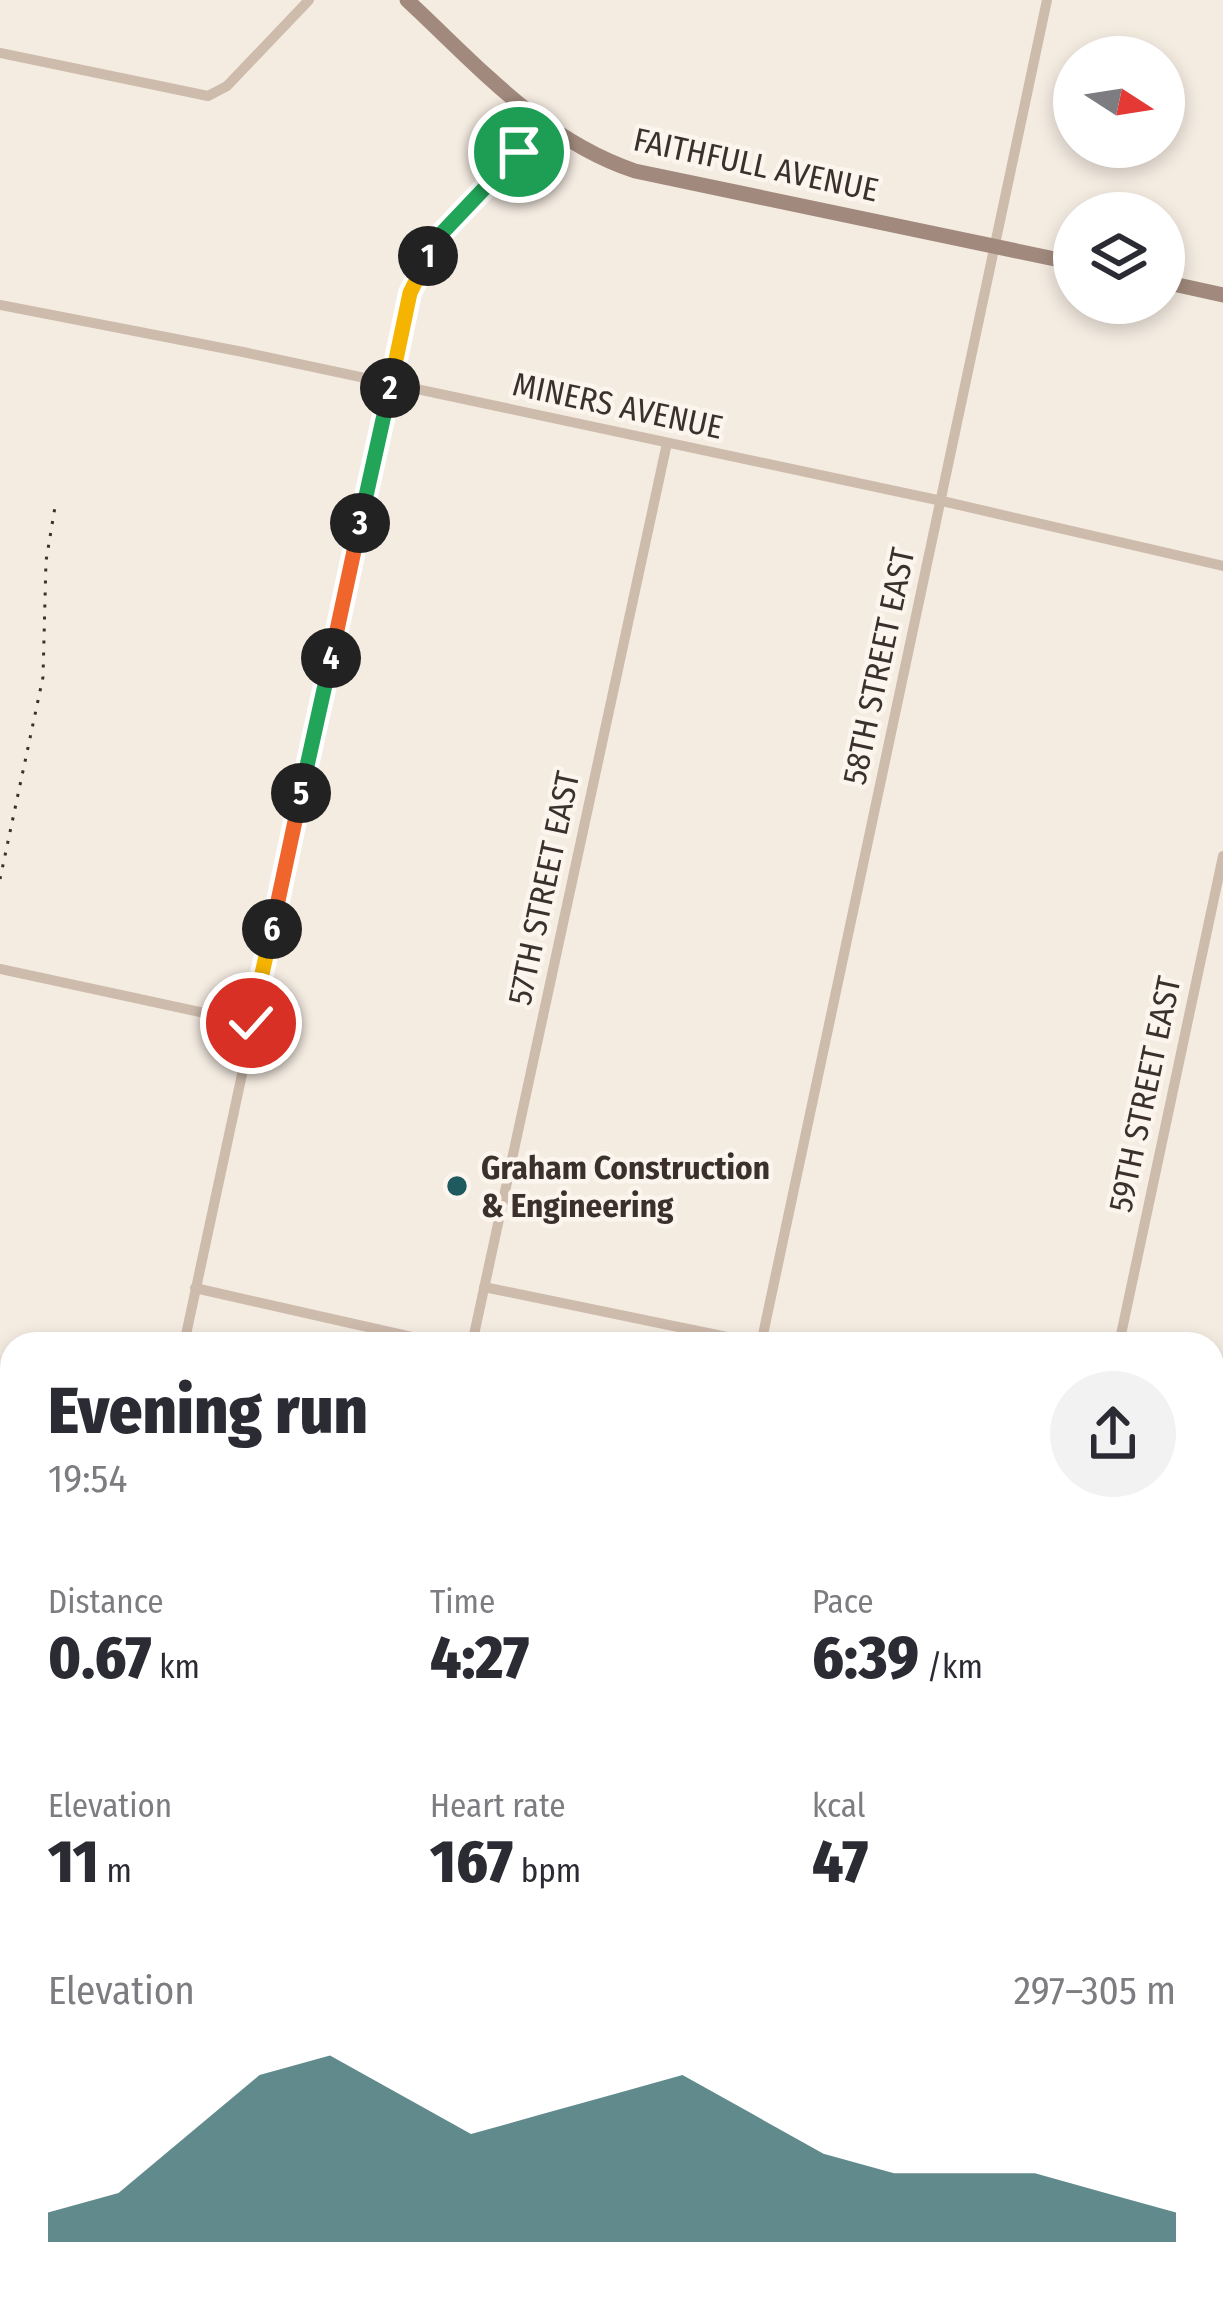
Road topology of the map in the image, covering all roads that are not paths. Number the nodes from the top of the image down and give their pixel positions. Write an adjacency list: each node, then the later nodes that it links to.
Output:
1 (309, 0): 4 (street)
2 (407, 0): 5 (street, FAITHFULL AVENUE)
3 (1047, 0): 6 (street, 58TH STREET EAST)
4 (0, 53)
5 (543, 124): 6 (street, FAITHFULL AVENUE); 11 (street)
6 (995, 246): 7 (street, FAITHFULL AVENUE); 13 (street, 58TH STREET EAST)
7 (1053, 258)
8 (1185, 287): 9 (street)
9 (1223, 295)
10 (0, 305): 11 (street, MINERS AVENUE)
11 (390, 385): 12 (street, MINERS AVENUE); 17 (street)
12 (667, 443): 13 (street, MINERS AVENUE); 18 (street, 57TH STREET EAST)
13 (941, 501): 14 (street, MINERS AVENUE); 24 (street, 58TH STREET EAST)
14 (1223, 566)
15 (1223, 856): 25 (street, 59TH STREET EAST)
16 (0, 969): 17 (street)
17 (251, 1023): 19 (street)
18 (484, 1287): 22 (street, 57TH STREET EAST); 23 (street)
19 (195, 1288): 20 (street); 21 (street)
20 (186, 1332)
21 (389, 1332)
22 (475, 1332)
23 (703, 1332)
24 (764, 1332)
25 (1122, 1332)

